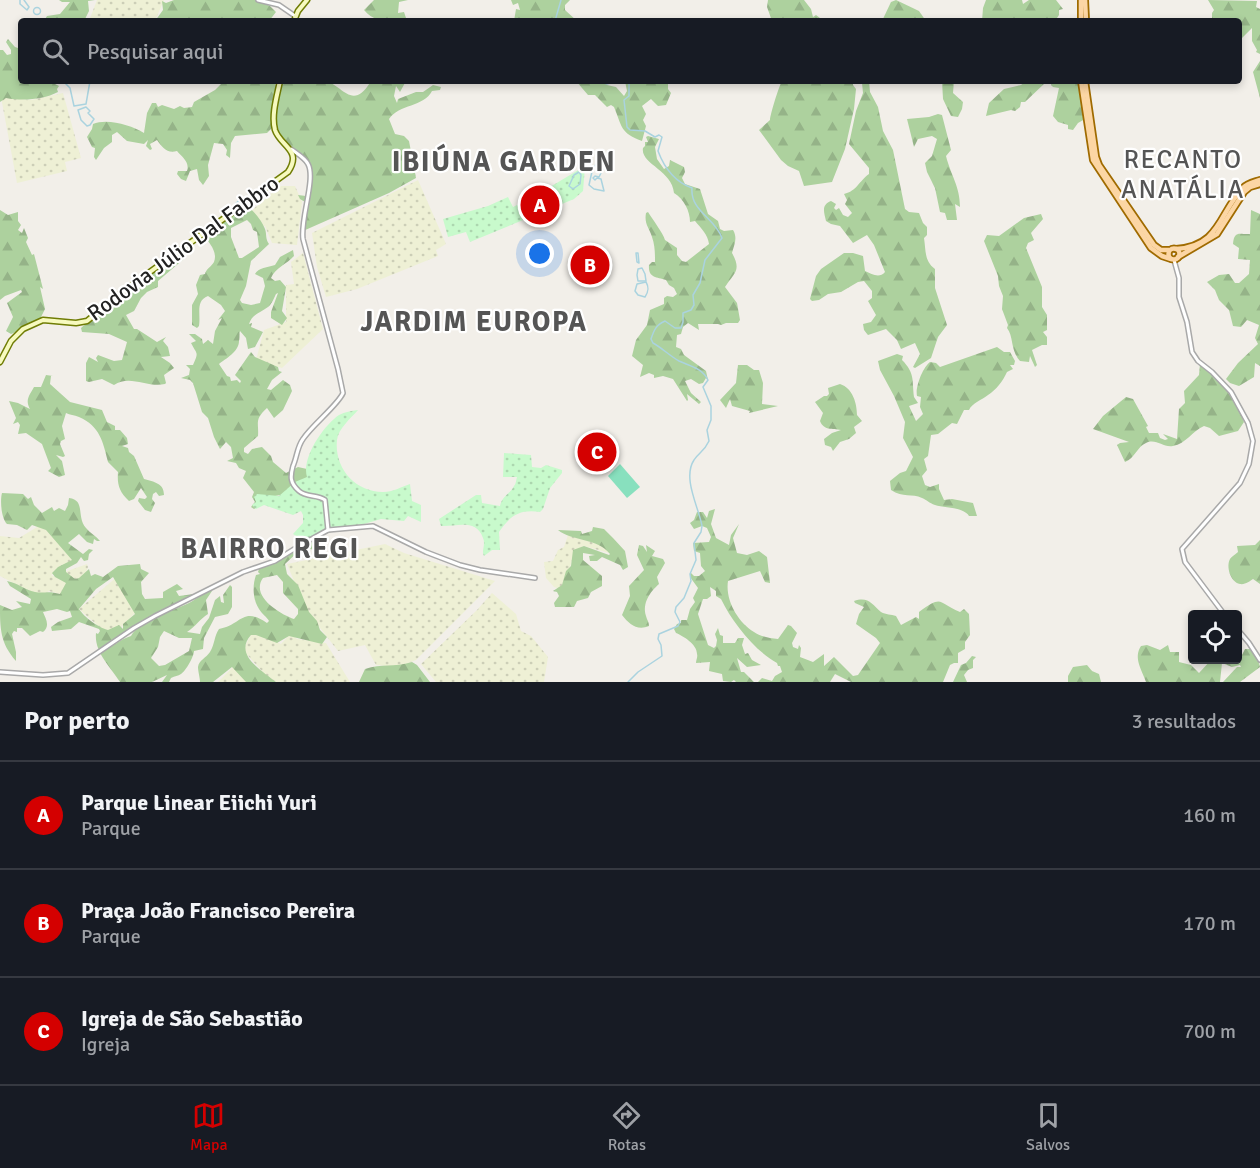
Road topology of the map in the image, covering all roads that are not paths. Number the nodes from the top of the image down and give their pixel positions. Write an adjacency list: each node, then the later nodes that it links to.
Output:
1 (258, 0): 4 (street)
2 (307, 0): 5 (main road)
3 (1083, 0): 6 (main road)
4 (294, 18)
5 (296, 18)
6 (1084, 18)
7 (279, 84): 10 (main road, Rodovia Júlio Dal Fabbro)
8 (1083, 84): 14 (main road)
9 (1084, 84): 13 (main road)
10 (291, 149): 15 (main road, Rodovia Júlio Dal Fabbro); 16 (street)
11 (1260, 182): 12 (main road); 14 (main road)
12 (1176, 249): 13 (main road); 14 (main road)
13 (1169, 250): 14 (main road)
14 (1174, 259): 18 (street)
15 (0, 362)
16 (328, 530): 17 (street); 21 (street)
17 (535, 578)
18 (1220, 610)
19 (1242, 635): 20 (street)
20 (1260, 660)
21 (0, 672)

